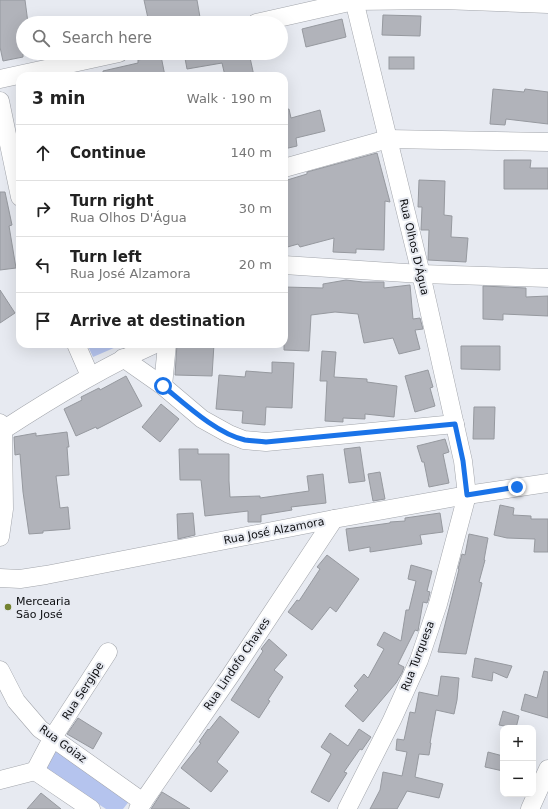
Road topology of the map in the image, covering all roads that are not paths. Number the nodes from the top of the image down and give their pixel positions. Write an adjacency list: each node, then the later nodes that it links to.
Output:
1 (354, 1): 2 (street); 3 (street); 9 (street, Rua Olhos D'Água)
2 (548, 4)
3 (287, 16)
4 (87, 60): 5 (street)
5 (32, 72)
6 (16, 76): 7 (street)
7 (0, 79)
8 (0, 101): 12 (street)
9 (388, 139): 10 (street); 11 (street); 14 (street, Rua Olhos D'Água)
10 (548, 142)
11 (288, 167)
12 (16, 178)
13 (288, 265): 14 (street)
14 (421, 274): 15 (street); 22 (street, Rua Olhos D'Água)
15 (548, 278)
16 (78, 348): 20 (street)
17 (146, 348): 19 (street)
18 (167, 348): 21 (street)
19 (123, 358): 20 (street); 21 (street)
20 (90, 376): 23 (street)
21 (163, 386): 22 (street)
22 (455, 424): 25 (street, Rua Olhos D'Água)
23 (1, 426): 27 (street)
24 (548, 483): 25 (street, Rua José Alzamora)
25 (467, 495): 26 (street, Rua José Alzamora); 37 (street, Rua Turquesa)
26 (334, 518): 28 (street, Rua José Alzamora); 35 (street, Rua Lindofo Chaves)
27 (0, 537)
28 (0, 578)
29 (108, 652): 31 (street, Rua Sergipe)
30 (0, 670): 31 (street, Rua Goiaz)
31 (53, 738): 33 (street, Rua Sergipe); 35 (street, Rua Goiaz)
32 (548, 769): 38 (street)
33 (35, 771): 34 (street); 36 (street)
34 (0, 780)
35 (141, 805)
36 (92, 809)
37 (347, 809)
38 (530, 809)

